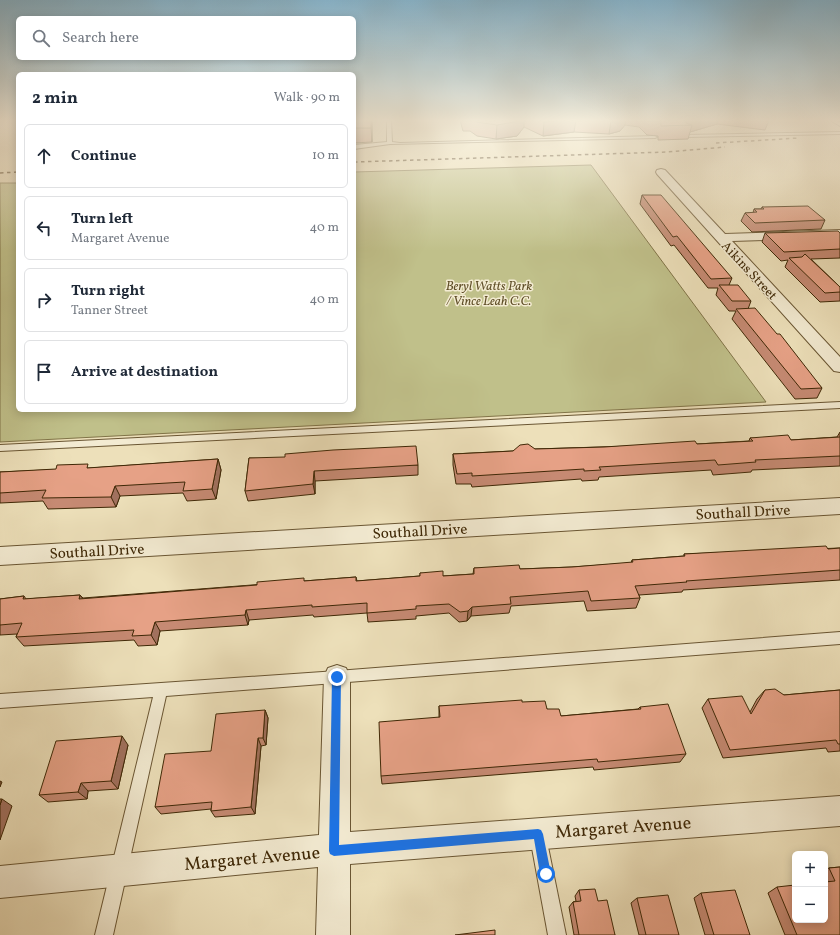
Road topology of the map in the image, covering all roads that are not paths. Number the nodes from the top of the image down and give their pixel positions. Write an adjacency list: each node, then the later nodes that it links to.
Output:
1 (661, 172): 3 (street, Aikins Street)
2 (840, 234): 3 (street)
3 (720, 238): 4 (street, Aikins Street)
4 (840, 368)
5 (840, 405): 6 (lane)
6 (0, 448)
7 (840, 506): 8 (street, Southall Drive)
8 (0, 556)
9 (840, 638): 10 (lane)
10 (337, 677): 11 (lane); 15 (street)
11 (161, 690): 12 (lane); 16 (lane)
12 (0, 701)
13 (840, 811): 14 (street, Margaret Avenue)
14 (538, 834): 15 (street, Margaret Avenue); 20 (lane)
15 (334, 851): 16 (street, Margaret Avenue); 19 (street)
16 (118, 871): 17 (street, Margaret Avenue); 18 (lane)
17 (0, 882)
18 (104, 935)
19 (333, 935)
20 (557, 935)

